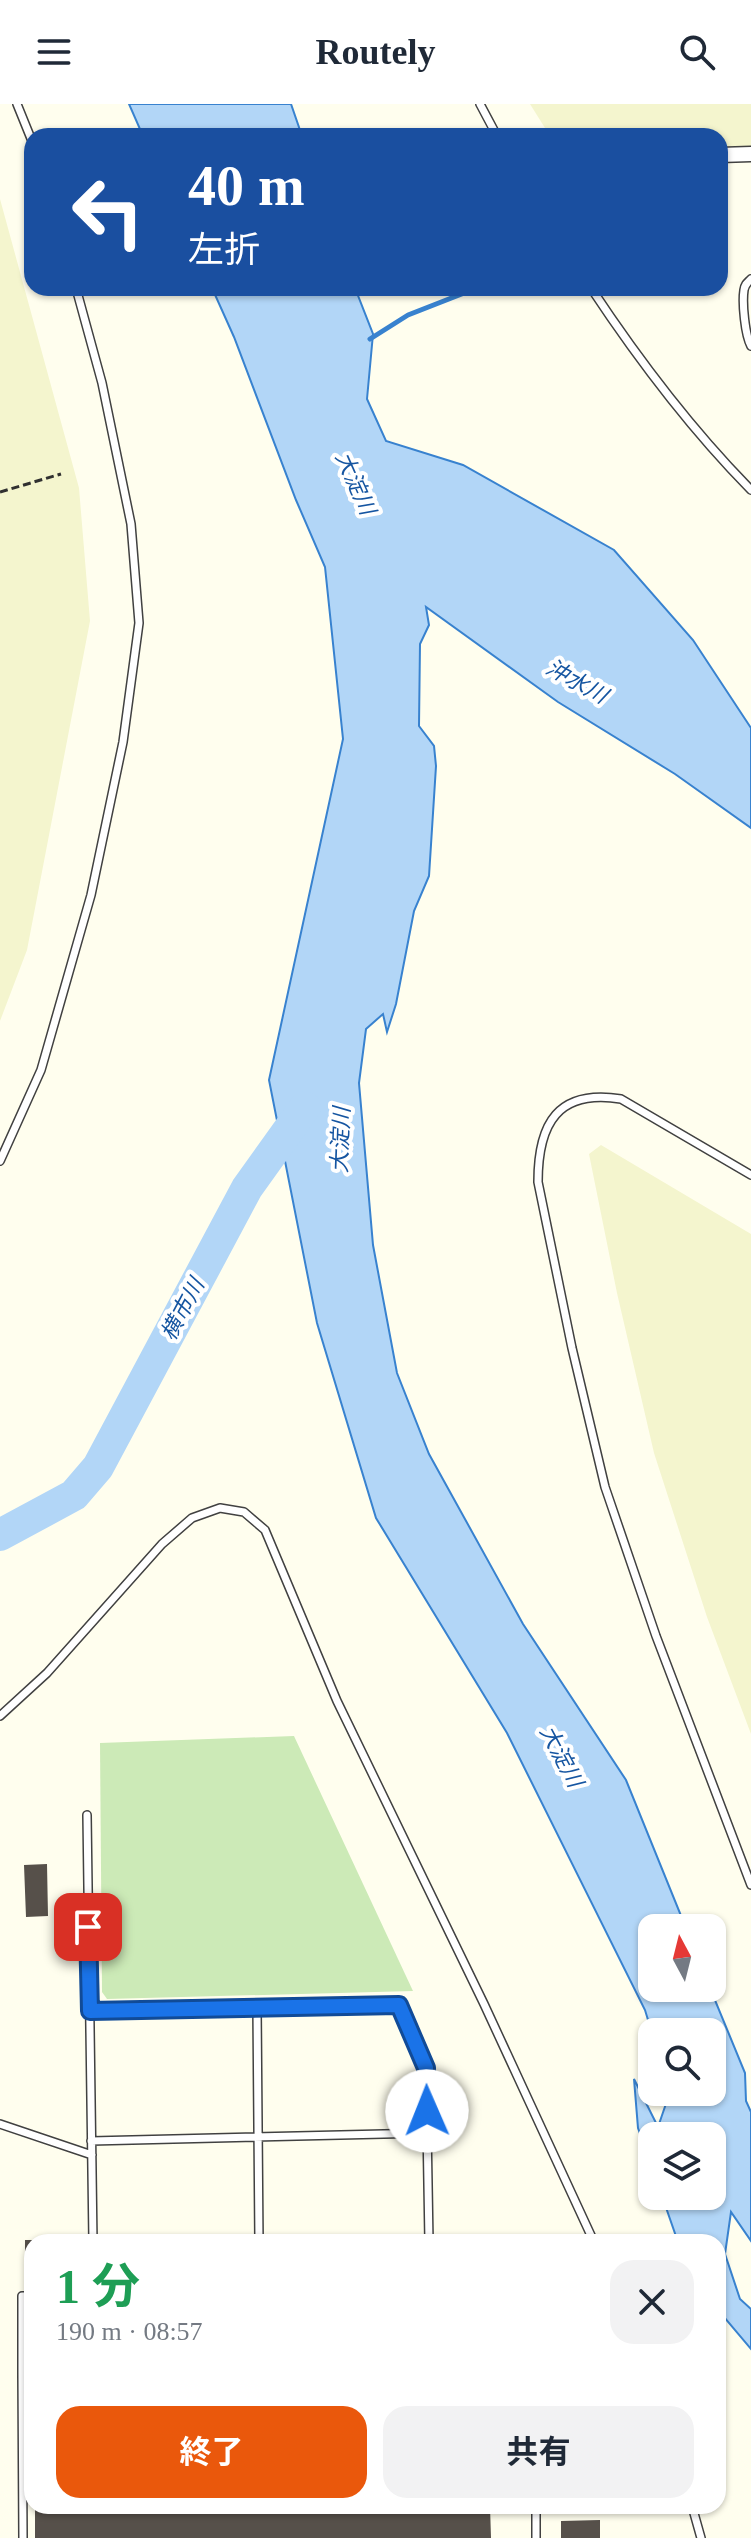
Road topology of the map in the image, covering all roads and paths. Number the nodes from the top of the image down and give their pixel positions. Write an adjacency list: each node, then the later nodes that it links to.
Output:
1 (17, 104): 3 (lane)
2 (480, 104): 4 (lane)
3 (27, 128)
4 (493, 128)
5 (751, 154): 6 (street)
6 (728, 155)
7 (751, 279): 10 (lane)
8 (78, 296): 14 (lane)
9 (597, 296): 12 (lane)
10 (751, 346)
11 (61, 474): 13 (path)
12 (751, 490)
13 (0, 492)
14 (0, 1161)
15 (751, 1175): 18 (lane)
16 (0, 1716): 29 (lane)
17 (87, 1815): 20 (lane)
18 (751, 1885)
19 (257, 2008): 20 (lane); 22 (lane); 23 (lane)
20 (90, 2011): 24 (lane)
21 (0, 2124): 25 (lane)
22 (427, 2133): 23 (lane); 28 (lane)
23 (258, 2137): 24 (lane); 27 (lane)
24 (91, 2141): 25 (lane)
25 (92, 2155): 26 (lane)
26 (93, 2234)
27 (259, 2234)
28 (429, 2234)
29 (590, 2234)
30 (24, 2296): 31 (lane)
31 (22, 2373): 34 (lane)
32 (536, 2514): 35 (lane)
33 (694, 2514): 36 (lane)
34 (23, 2538)
35 (536, 2538)
36 (701, 2538)

